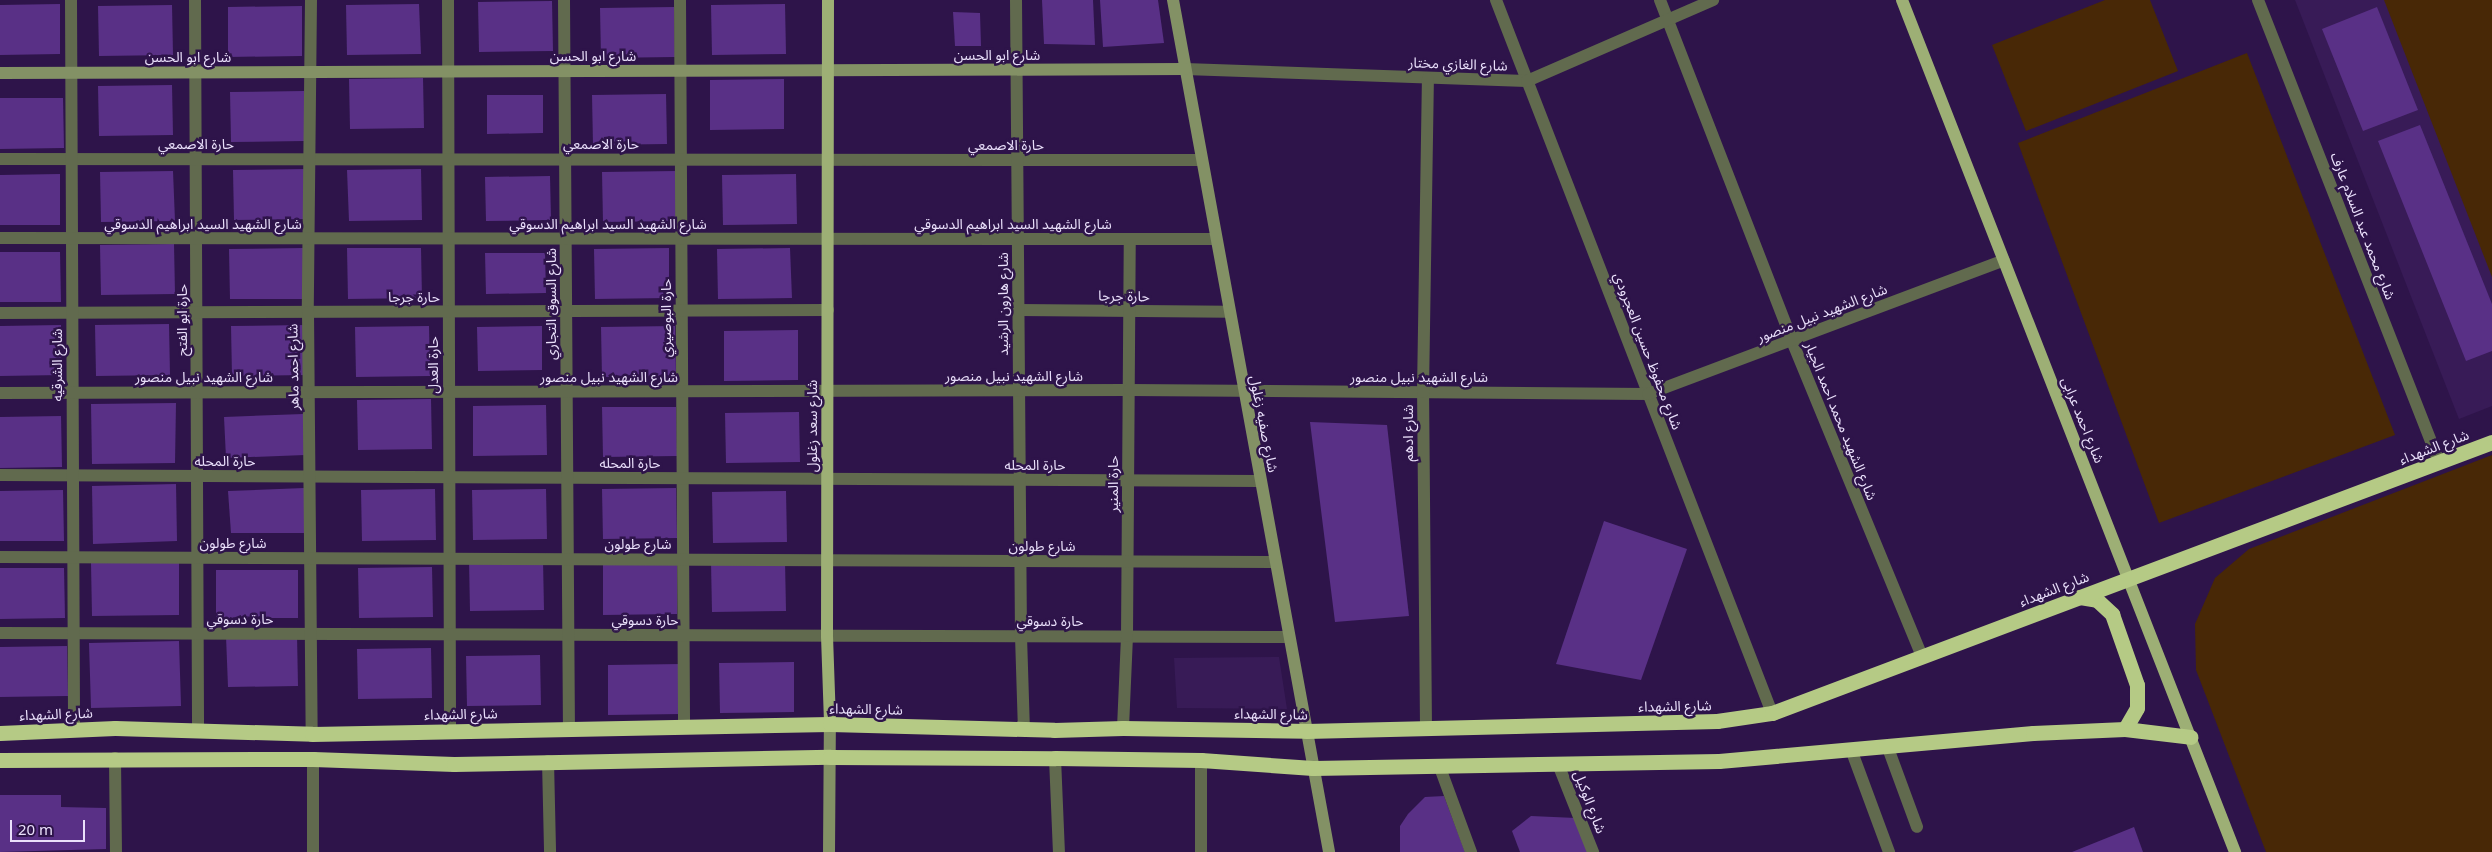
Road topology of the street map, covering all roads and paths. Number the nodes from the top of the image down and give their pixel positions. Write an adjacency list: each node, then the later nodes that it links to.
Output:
1 (71, 0): 23 (street, شارع الشرقيه)
2 (195, 0): 24 (street, حارة ابو الفتح)
3 (311, 0): 25 (street, شارع احمد ماهر)
4 (448, 0): 19 (street, حارة العدل)
5 (564, 0): 20 (street, شارع السوق التجاري)
6 (680, 0): 21 (street, حارة البوصيري)
7 (828, 0): 18 (main road, شارع سعد زغلول)
8 (1016, 0): 16 (street, شارع هارون الرشيد)
9 (1173, 0): 17 (street, شارع صفيه زغلول)
10 (1496, 0): 27 (street, شارع محفوظ حسين العجرودي)
11 (1660, 0): 15 (street, شارع الشهيد محمد احمد الجيار)
12 (1713, 0): 15 (street, شارع الغازي مختار)
13 (1902, 0): 49 (main road, شارع احمد عرابى)
14 (2258, 0): 76 (street, شارع محمد عبد السلام عارف)
15 (1668, 20): 27 (street, شارع الغازي مختار); 61 (street, شارع الشهيد محمد احمد الجيار)
16 (1017, 69): 17 (street, شارع ابو الحسن); 18 (street, شارع ابو الحسن); 36 (street, شارع هارون الرشيد)
17 (1185, 69): 26 (street, شارع الغازي مختار); 37 (street, شارع صفيه زغلول)
18 (828, 70): 21 (street, شارع ابو الحسن); 35 (main road, شارع سعد زغلول)
19 (448, 71): 20 (street, شارع ابو الحسن); 25 (street, شارع ابو الحسن); 32 (street, حارة العدل)
20 (565, 71): 21 (street, شارع ابو الحسن); 33 (street, شارع السوق التجاري)
21 (680, 71): 34 (street, حارة البوصيري)
22 (0, 72): 23 (street, شارع ابو الحسن)
23 (71, 72): 24 (street, شارع ابو الحسن); 29 (street, شارع الشرقيه)
24 (195, 72): 25 (street, شارع ابو الحسن); 30 (street, حارة ابو الفتح)
25 (310, 72): 31 (street, شارع احمد ماهر)
26 (1428, 79): 27 (street, شارع الغازي مختار); 72 (street, شارع ادهم)
27 (1527, 81): 74 (street, شارع محفوظ حسين العجرودي)
28 (0, 159): 29 (street, حارة الاصمعي)
29 (71, 159): 30 (street, حارة الاصمعي); 39 (street, شارع الشرقيه)
30 (196, 159): 31 (street, حارة الاصمعي); 40 (street, حارة ابو الفتح)
31 (310, 159): 32 (street, حارة الاصمعي); 41 (street, شارع احمد ماهر)
32 (448, 159): 33 (street, حارة الاصمعي); 42 (street, حارة العدل)
33 (565, 159): 34 (street, حارة الاصمعي); 43 (street, شارع السوق التجاري)
34 (681, 159): 35 (street, حارة الاصمعي); 44 (street, حارة البوصيري)
35 (828, 160): 36 (street, حارة الاصمعي); 45 (main road, شارع سعد زغلول)
36 (1017, 160): 37 (street, حارة الاصمعي); 46 (street, شارع هارون الرشيد)
37 (1201, 160): 48 (street, شارع صفيه زغلول)
38 (0, 238): 39 (street, شارع الشهيد السيد ابراهيم الدسوقي)
39 (71, 238): 40 (street, شارع الشهيد السيد ابراهيم الدسوقي); 60 (street, شارع الشرقيه)
40 (196, 239): 41 (street, شارع الشهيد السيد ابراهيم الدسوقي); 56 (street, حارة ابو الفتح)
41 (309, 239): 42 (street, شارع الشهيد السيد ابراهيم الدسوقي); 57 (street, شارع احمد ماهر)
42 (448, 239): 43 (street, شارع الشهيد السيد ابراهيم الدسوقي); 54 (street, حارة العدل)
43 (566, 239): 44 (street, شارع الشهيد السيد ابراهيم الدسوقي); 55 (street, شارع السوق التجاري)
44 (681, 239): 45 (street, شارع الشهيد السيد ابراهيم الدسوقي); 50 (street, حارة البوصيري)
45 (828, 239): 46 (street, شارع الشهيد السيد ابراهيم الدسوقي); 51 (main road, شارع سعد زغلول)
46 (1018, 239): 47 (street, شارع الشهيد السيد ابراهيم الدسوقي); 52 (street, شارع هارون الرشيد)
47 (1130, 240): 48 (street, شارع الشهيد السيد ابراهيم الدسوقي); 53 (street, حارة المنير)
48 (1216, 240): 58 (street, شارع صفيه زغلول)
49 (2004, 260): 61 (street, شارع الشهيد نبيل منصور); 99 (main road, شارع احمد عرابى)
50 (682, 310): 51 (street, حارة جرجا); 55 (street, حارة جرجا); 70 (street, حارة البوصيري)
51 (828, 310): 71 (main road, شارع سعد زغلول)
52 (1018, 310): 53 (street, حارة جرجا); 63 (street, شارع هارون الرشيد)
53 (1129, 310): 58 (street, حارة جرجا); 62 (street, حارة المنير)
54 (448, 311): 55 (street, حارة جرجا); 57 (street, حارة جرجا); 68 (street, حارة العدل)
55 (566, 311): 69 (street, شارع السوق التجاري)
56 (196, 312): 57 (street, حارة جرجا); 60 (street, حارة جرجا); 66 (street, حارة ابو الفتح)
57 (308, 312): 67 (street, شارع احمد ماهر)
58 (1229, 312): 64 (street, شارع صفيه زغلول)
59 (0, 313): 60 (street, حارة جرجا)
60 (71, 313): 65 (street, شارع الشرقيه)
61 (1792, 341): 74 (street, شارع الشهيد نبيل منصور); 112 (street, شارع الشهيد محمد احمد الجيار)
62 (1129, 390): 63 (street, شارع الشهيد نبيل منصور); 64 (street, شارع الشهيد نبيل منصور); 86 (street, حارة المنير)
63 (1019, 391): 71 (street, شارع الشهيد نبيل منصور); 85 (street, شارع هارون الرشيد)
64 (1243, 391): 72 (street, شارع الشهيد نبيل منصور); 87 (street, شارع صفيه زغلول)
65 (72, 392): 66 (street, شارع الشهيد نبيل منصور); 73 (street, شارع الشهيد نبيل منصور); 78 (street, شارع الشرقيه)
66 (197, 392): 67 (street, شارع الشهيد نبيل منصور); 79 (street, حارة ابو الفتح)
67 (309, 392): 68 (street, شارع الشهيد نبيل منصور); 80 (street, شارع احمد ماهر)
68 (448, 392): 69 (street, شارع الشهيد نبيل منصور); 81 (street, حارة العدل)
69 (566, 392): 70 (street, شارع الشهيد نبيل منصور); 82 (street, شارع السوق التجاري)
70 (682, 392): 71 (street, شارع الشهيد نبيل منصور); 83 (street, حارة البوصيري)
71 (828, 392): 84 (main road, شارع سعد زغلول)
72 (1423, 392): 74 (street, شارع الشهيد نبيل منصور); 119 (street, شارع ادهم)
73 (0, 393)
74 (1648, 394): 113 (street, شارع محفوظ حسين العجرودي)
75 (2492, 442): 76 (highway, شارع الشهداء)
76 (2439, 462): 99 (highway, شارع الشهداء)
77 (0, 475): 78 (street, حارة المحله)
78 (72, 476): 79 (street, حارة المحله); 89 (street, شارع الشرقيه)
79 (197, 476): 80 (street, حارة المحله); 90 (street, حارة ابو الفتح)
80 (310, 476): 81 (street, حارة المحله); 91 (street, شارع احمد ماهر)
81 (448, 477): 82 (street, حارة المحله); 92 (street, حارة العدل)
82 (567, 478): 83 (street, حارة المحله); 93 (street, شارع السوق التجاري)
83 (682, 478): 84 (street, حارة المحله); 94 (street, حارة البوصيري)
84 (827, 479): 85 (street, حارة المحله); 95 (main road, شارع سعد زغلول)
85 (1019, 480): 86 (street, حارة المحله); 97 (street, شارع هارون الرشيد)
86 (1128, 480): 87 (street, حارة المحله); 96 (street, حارة المنير)
87 (1260, 481): 98 (street, شارع صفيه زغلول)
88 (0, 558): 89 (street, شارع طولون)
89 (72, 558): 90 (street, شارع طولون); 102 (street, شارع الشرقيه)
90 (198, 558): 91 (street, شارع طولون); 103 (street, حارة ابو الفتح)
91 (310, 558): 92 (street, شارع طولون); 104 (street, شارع احمد ماهر)
92 (449, 559): 93 (street, شارع طولون); 105 (street, حارة العدل)
93 (567, 559): 94 (street, شارع طولون); 106 (street, شارع السوق التجاري)
94 (683, 560): 95 (street, شارع طولون); 107 (street, حارة البوصيري)
95 (827, 560): 97 (street, شارع طولون); 108 (main road, شارع سعد زغلول)
96 (1128, 560): 97 (street, شارع طولون); 98 (street, شارع طولون); 110 (street, حارة المنير)
97 (1020, 561): 109 (street, شارع هارون الرشيد)
98 (1275, 562): 111 (street, شارع صفيه زغلول)
99 (2130, 578): 100 (highway, شارع الشهداء); 127 (main road, شارع احمد عرابى)
100 (2078, 597): 112 (highway, شارع الشهداء); 121 (highway)
101 (0, 633): 102 (street, حارة دسوقي)
102 (72, 633): 103 (street, حارة دسوقي); 120 (street, شارع الشرقيه)
103 (198, 634): 104 (street, حارة دسوقي); 122 (street, حارة ابو الفتح)
104 (311, 634): 105 (street, حارة دسوقي); 126 (street, شارع احمد ماهر)
105 (449, 634): 106 (street, حارة دسوقي); 123 (street, حارة العدل)
106 (568, 635): 107 (street, حارة دسوقي); 116 (street, شارع السوق التجاري)
107 (683, 635): 108 (street, حارة دسوقي); 115 (street, حارة البوصيري)
108 (827, 636): 109 (street, حارة دسوقي); 114 (main road, شارع سعد زغلول)
109 (1021, 636): 110 (street, حارة دسوقي); 117 (street, شارع هارون الرشيد)
110 (1127, 636): 111 (street, حارة دسوقي); 118 (street, حارة المنير)
111 (1289, 637): 124 (street, شارع صفيه زغلول)
112 (1922, 656): 113 (highway, شارع الشهداء)
113 (1772, 713): 119 (highway, شارع الشهداء)
114 (830, 724): 115 (highway, شارع الشهداء); 117 (highway, شارع الشهداء); 131 (street, شارع سعد زغلول)
115 (684, 725): 116 (highway, شارع الشهداء)
116 (569, 727): 123 (highway, شارع الشهداء)
117 (1024, 728): 118 (highway, شارع الشهداء)
118 (1123, 728): 124 (highway, شارع الشهداء)
119 (1426, 728): 124 (highway, شارع الشهداء)
120 (74, 729): 122 (highway, شارع الشهداء); 125 (highway, شارع الشهداء)
121 (2125, 729): 127 (highway); 128 (highway)
122 (198, 730): 126 (highway, شارع الشهداء)
123 (450, 730): 126 (highway, شارع الشهداء)
124 (1306, 731): 139 (street, شارع صفيه زغلول)
125 (0, 733)
126 (312, 734)
127 (2191, 737): 151 (main road, شارع احمد عرابى)
128 (1888, 748): 129 (highway); 140 (street)
129 (1852, 752): 137 (highway); 150 (street)
130 (115, 758): 133 (highway); 134 (highway); 141 (street)
131 (830, 758): 132 (highway); 136 (highway); 144 (street, شارع سعد زغلول)
132 (1056, 758): 135 (highway); 145 (street)
133 (312, 759): 136 (highway); 142 (street)
134 (0, 760)
135 (1201, 760): 139 (highway); 146 (street)
136 (548, 761): 143 (street)
137 (1558, 764): 138 (highway); 149 (street, شارع الوكيل)
138 (1439, 765): 139 (highway); 148 (street)
139 (1313, 768): 147 (street, شارع صفيه زغلول)
140 (1917, 828)
141 (116, 852)
142 (314, 852)
143 (550, 852)
144 (829, 852)
145 (1059, 852)
146 (1201, 852)
147 (1330, 852)
148 (1471, 852)
149 (1593, 852)
150 (1889, 852)
151 (2235, 852)

